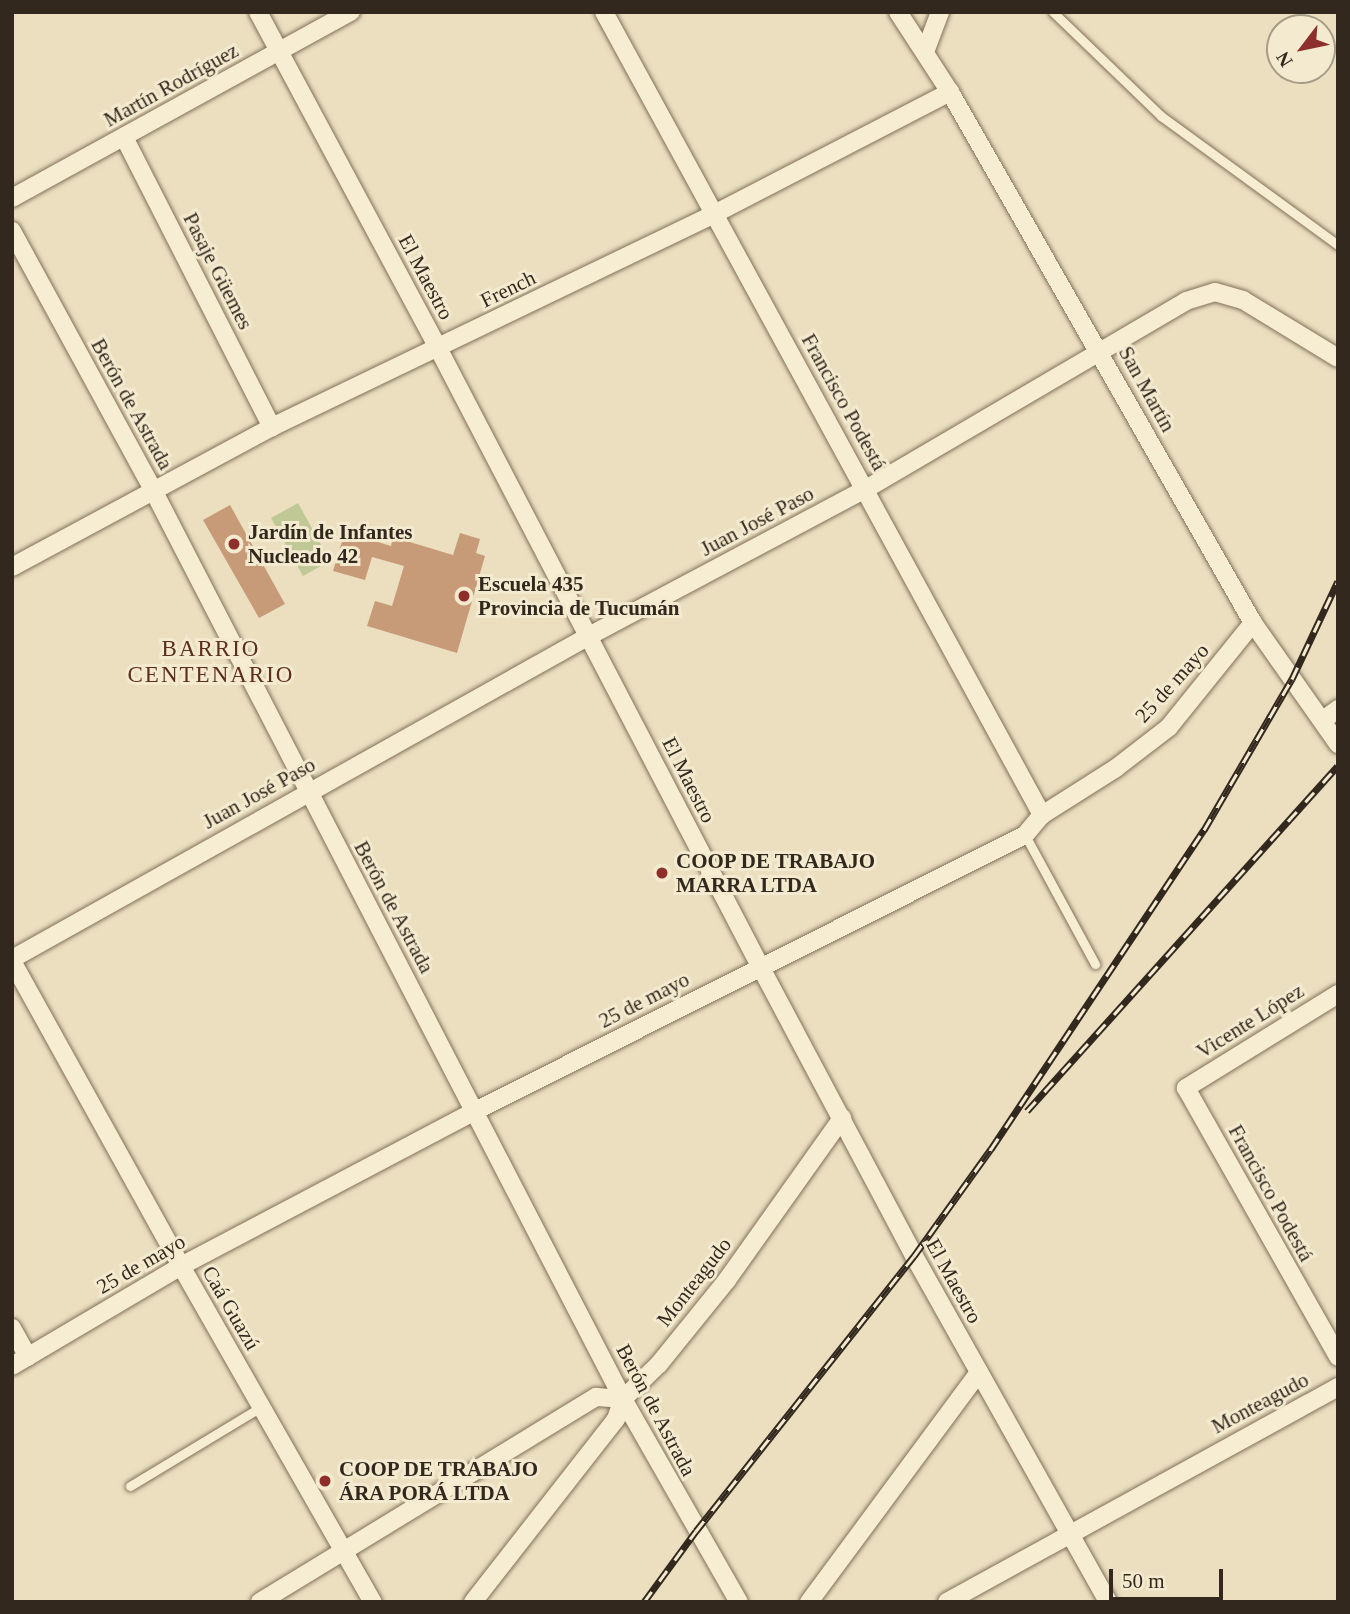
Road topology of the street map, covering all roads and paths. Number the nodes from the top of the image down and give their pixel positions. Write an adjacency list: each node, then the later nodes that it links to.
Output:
1 (258, 12): 7 (street, El Maestro)
2 (351, 12): 7 (street, Martín Rodríguez)
3 (604, 12): 12 (street, Francisco Podestá)
4 (898, 12): 8 (street)
5 (940, 12): 8 (street)
6 (1053, 12): 14 (lane)
7 (279, 52): 10 (street, Martín Rodríguez); 15 (street, El Maestro)
8 (925, 52): 9 (street, San Martín)
9 (950, 92): 12 (street, French); 16 (street, San Martín)
10 (124, 137): 11 (street, Martín Rodríguez); 18 (street, Pasaje Güemes)
11 (12, 198)
12 (714, 214): 15 (street, French); 19 (street, Francisco Podestá)
13 (12, 231): 20 (street, Berón de Astrada)
14 (1338, 245)
15 (438, 348): 18 (street, French); 23 (street, El Maestro)
16 (1101, 354): 17 (street, Juan José Paso); 19 (street, Juan José Paso); 22 (street, San Martín)
17 (1338, 358)
18 (272, 427): 20 (street, French)
19 (866, 489): 23 (street, Juan José Paso); 27 (street, Francisco Podestá)
20 (153, 490): 21 (street, French); 26 (street, Berón de Astrada)
21 (12, 567)
22 (1253, 623): 24 (street, San Martín); 27 (street, 25 de mayo)
23 (589, 636): 26 (street, Juan José Paso); 31 (street, El Maestro)
24 (1331, 715): 25 (street, San Martín)
25 (1338, 744)
26 (307, 791): 29 (street, Juan José Paso); 34 (street, Berón de Astrada)
27 (1042, 815): 28 (street, 25 de mayo)
28 (1025, 835): 30 (lane); 31 (street, 25 de mayo)
29 (12, 960): 36 (street, Caá Guazú)
30 (1095, 964)
31 (760, 966): 34 (street, 25 de mayo); 35 (street, El Maestro)
32 (1338, 994): 33 (street, Vicente López)
33 (1186, 1088): 38 (street, Francisco Podestá)
34 (475, 1111): 36 (street, 25 de mayo); 42 (street, Berón de Astrada)
35 (842, 1118): 40 (street, El Maestro); 42 (street, Monteagudo)
36 (181, 1266): 39 (street, 25 de mayo); 43 (street, Caá Guazú)
37 (12, 1328): 39 (street)
38 (1338, 1357)
39 (20, 1361)
40 (979, 1372): 45 (street, El Maestro); 51 (street)
41 (1338, 1387): 45 (street, Monteagudo)
42 (623, 1399): 46 (street); 49 (street, Monteagudo); 50 (street, Berón de Astrada)
43 (261, 1407): 44 (lane); 46 (street, Caá Guazú)
44 (130, 1486)
45 (1070, 1532): 52 (street, Monteagudo); 53 (street, El Maestro)
46 (344, 1550): 47 (street); 48 (street, Caá Guazú)
47 (260, 1602)
48 (373, 1602)
49 (474, 1602)
50 (739, 1602)
51 (809, 1602)
52 (947, 1602)
53 (1108, 1602)

